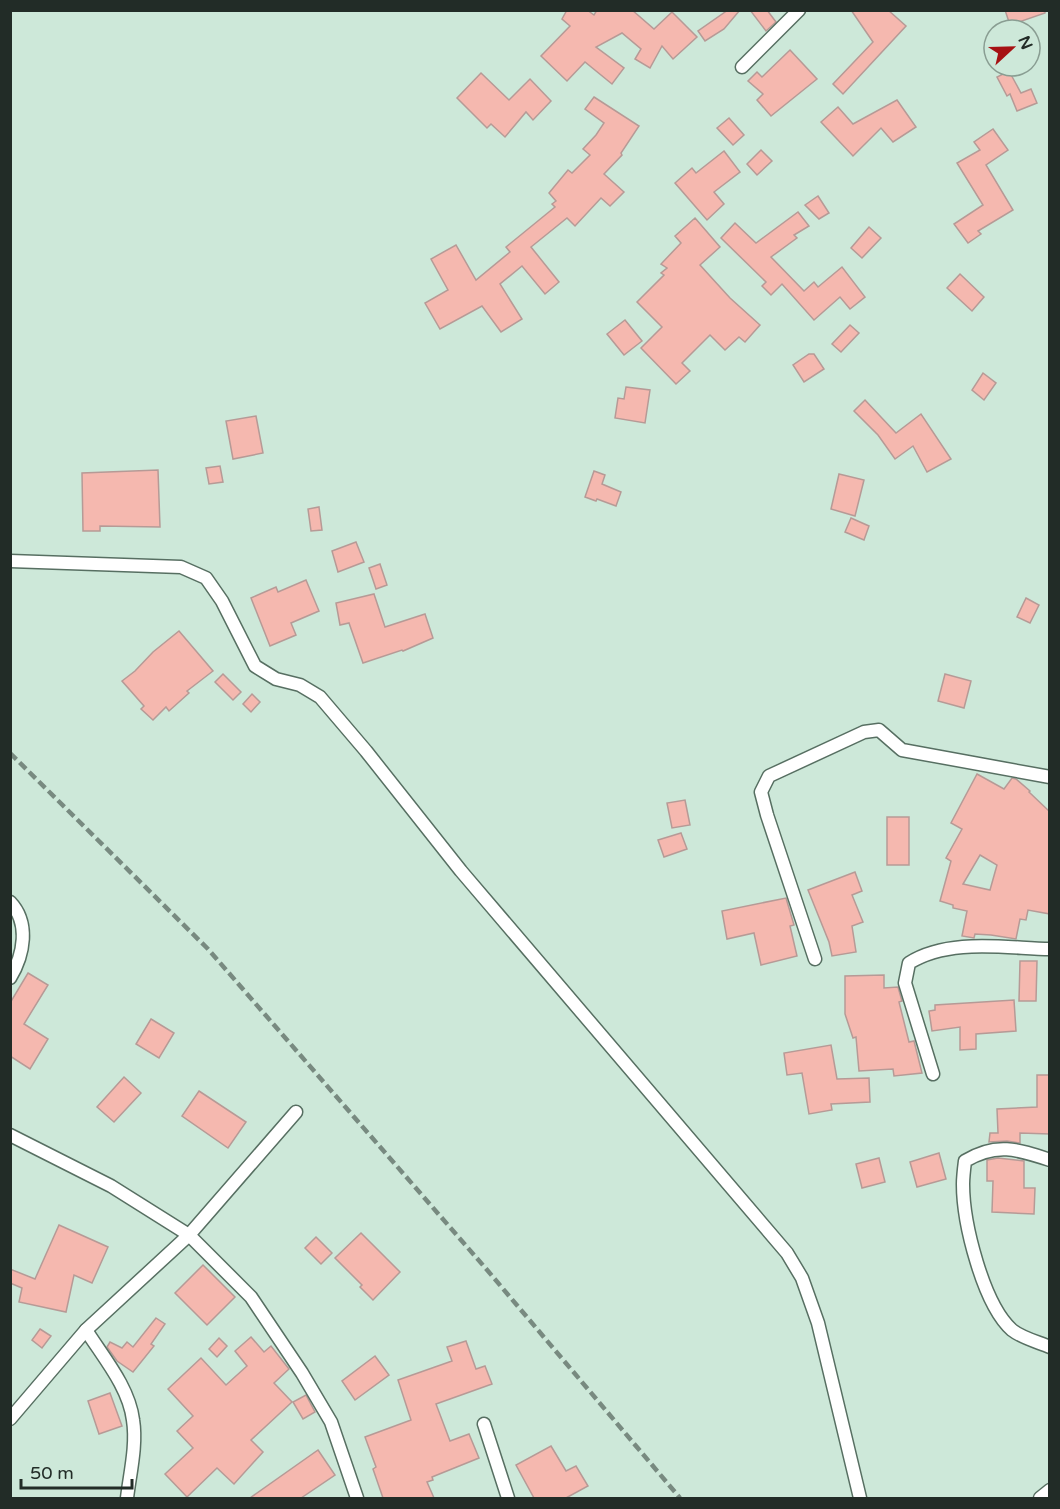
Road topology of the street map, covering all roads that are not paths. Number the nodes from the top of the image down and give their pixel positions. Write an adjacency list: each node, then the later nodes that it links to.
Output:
1 (799, 10): 2 (street)
2 (742, 67)
3 (10, 561): 22 (street)
4 (1050, 777): 7 (street)
5 (10, 902): 8 (street)
6 (1050, 949): 9 (street)
7 (815, 959)
8 (10, 978)
9 (933, 1074)
10 (296, 1112): 13 (street)
11 (10, 1135): 13 (street)
12 (1050, 1160): 15 (street)
13 (189, 1235): 14 (street); 20 (street)
14 (86, 1330): 16 (street); 19 (street)
15 (1050, 1347)
16 (10, 1419)
17 (484, 1424): 21 (street)
18 (1050, 1490): 23 (street)
19 (127, 1498)
20 (357, 1498)
21 (508, 1498)
22 (860, 1498)
23 (1040, 1498)

